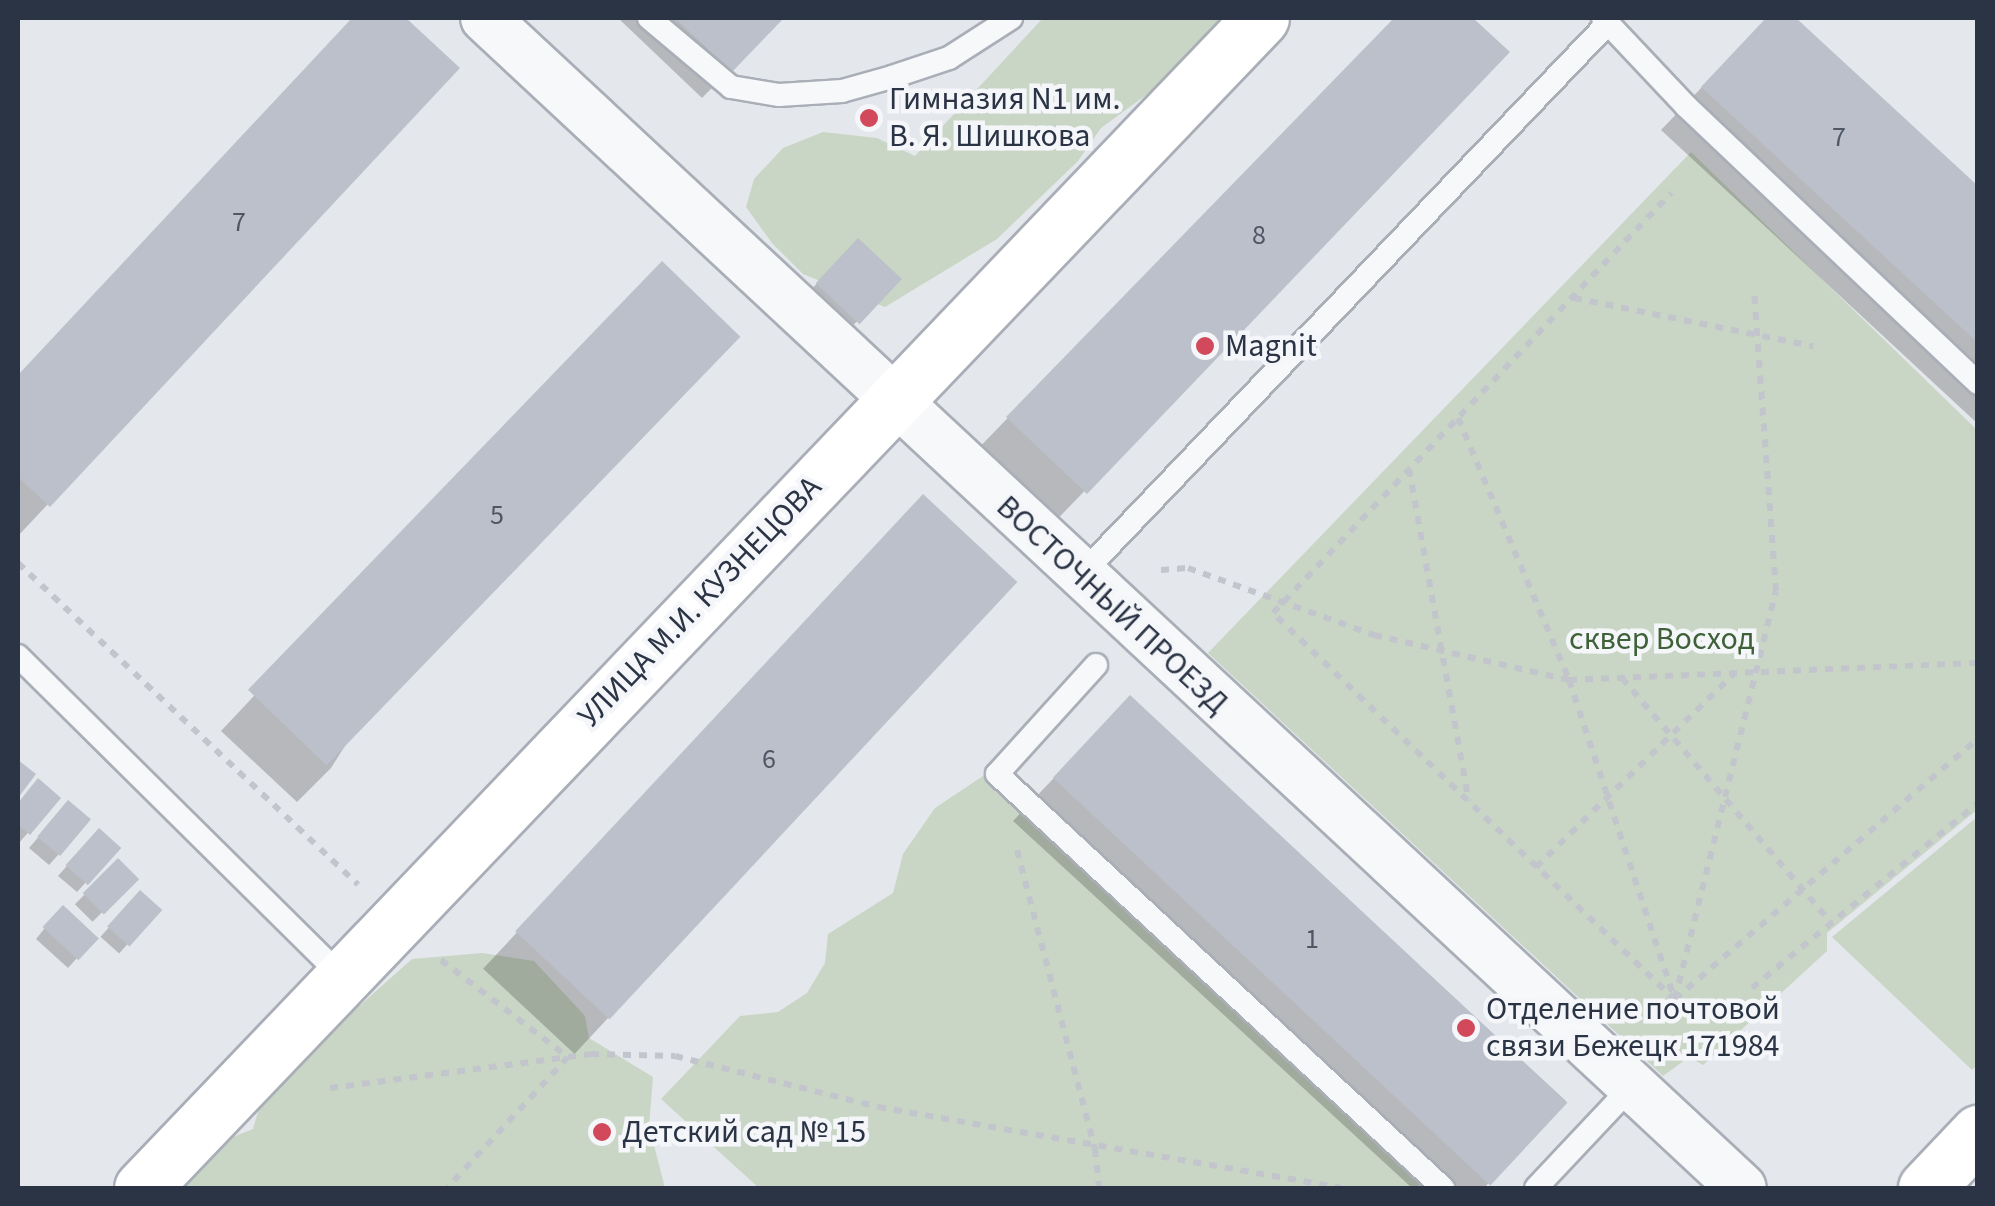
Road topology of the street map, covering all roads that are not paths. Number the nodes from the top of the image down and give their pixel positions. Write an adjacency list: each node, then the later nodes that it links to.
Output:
1 (486, 18): 7 (street, ВОСТОЧНЫЙ ПРОЕЗД)
2 (648, 18): 3 (lane)
3 (1011, 18)
4 (1261, 18): 7 (street, УЛИЦА М.И. КУЗНЕЦОВА)
5 (1606, 20): 6 (lane); 8 (lane)
6 (1978, 383)
7 (894, 399): 8 (street, ВОСТОЧНЫЙ ПРОЕЗД); 11 (street, УЛИЦА М.И. КУЗНЕЦОВА)
8 (1080, 576): 12 (street, ВОСТОЧНЫЙ ПРОЕЗД)
9 (18, 656): 11 (lane)
10 (1096, 666): 16 (lane)
11 (342, 976): 15 (street, УЛИЦА М.И. КУЗНЕЦОВА)
12 (1632, 1086): 14 (lane); 17 (street, ВОСТОЧНЫЙ ПРОЕЗД)
13 (1978, 1133): 18 (street)
14 (1544, 1186)
15 (142, 1188)
16 (1443, 1188)
17 (1742, 1188)
18 (1926, 1188)

